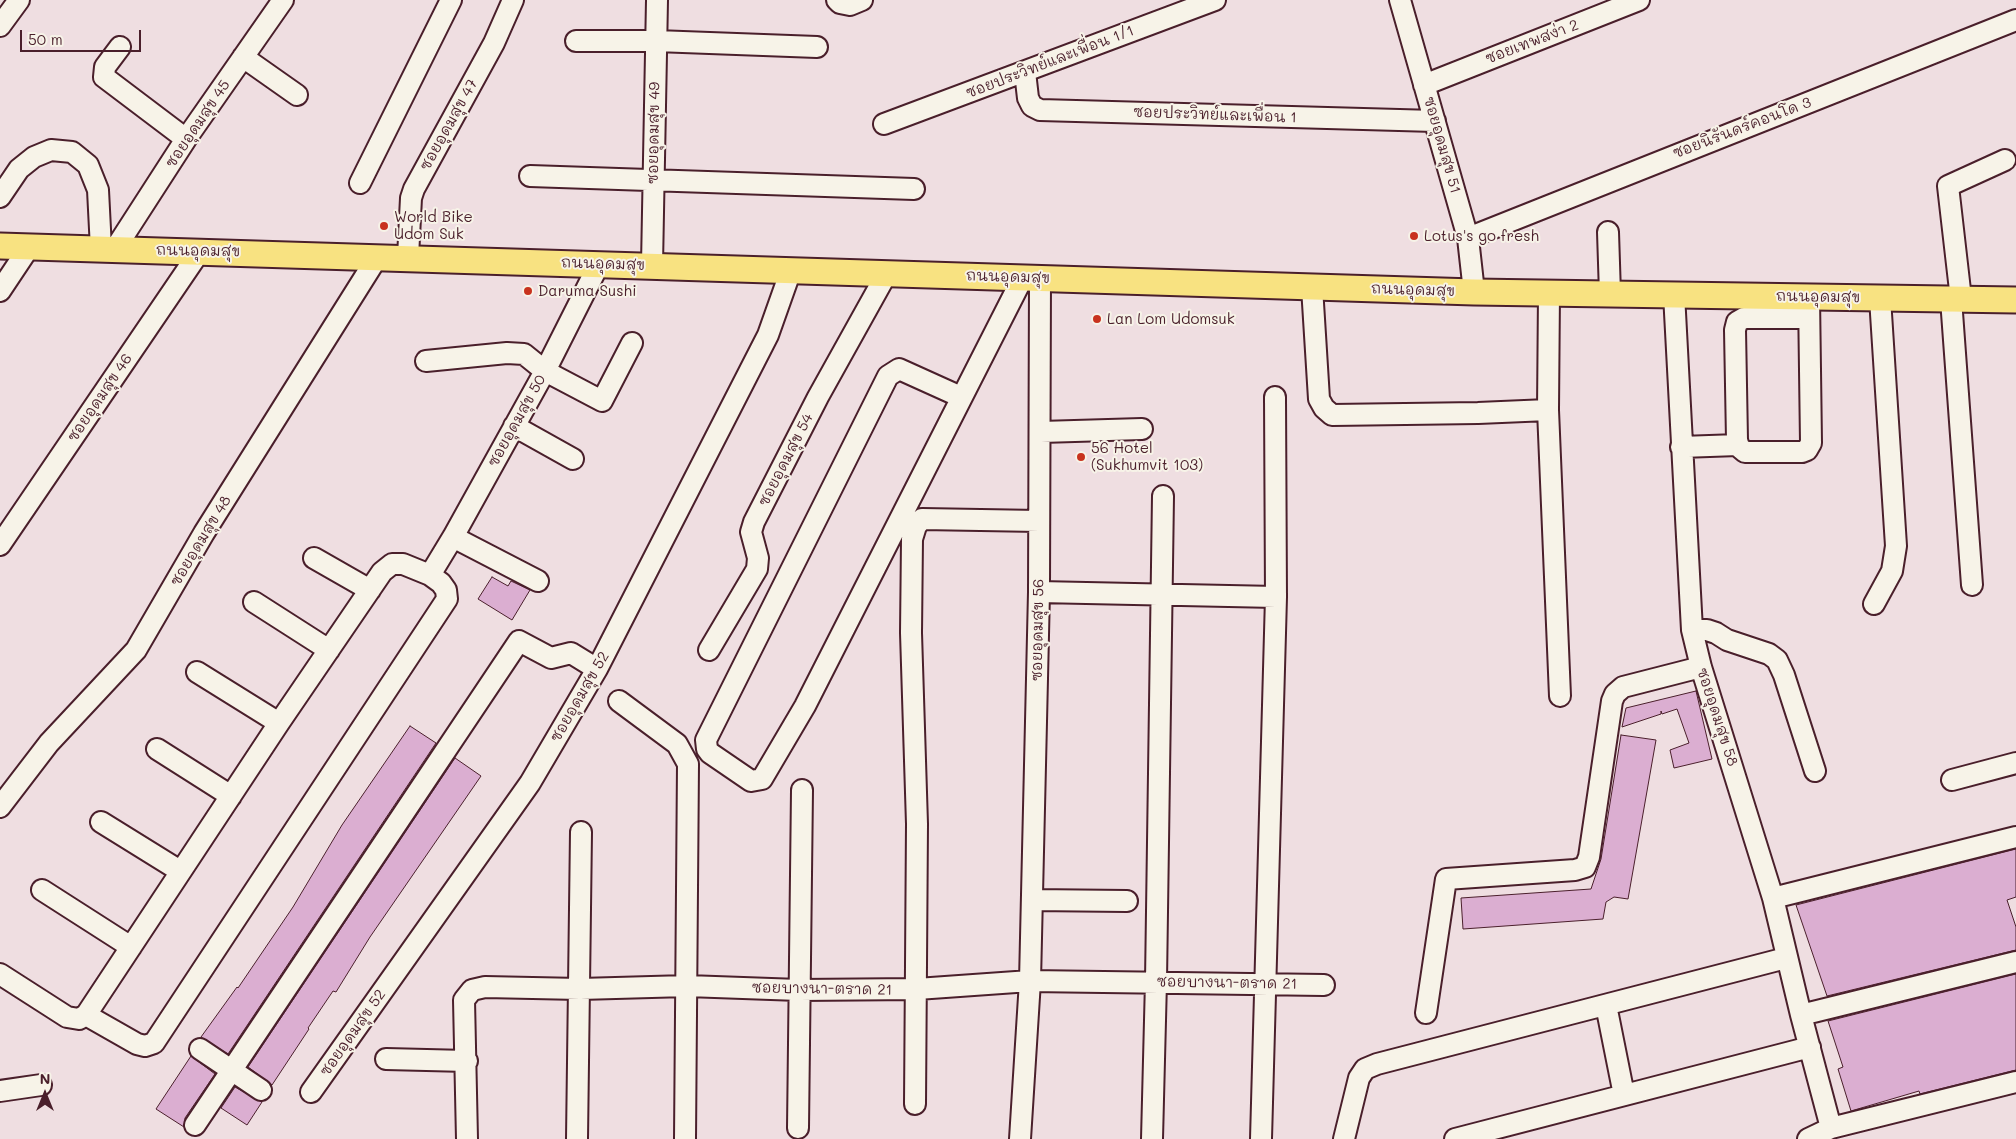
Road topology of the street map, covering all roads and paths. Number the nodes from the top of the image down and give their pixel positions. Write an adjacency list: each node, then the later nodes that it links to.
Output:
1 (19, 0): 12 (street)
2 (451, 0): 27 (street)
3 (514, 0): 36 (street, ซอยอุดมสุข 47)
4 (658, 0): 14 (street, ซอยอุดมสุข 49)
5 (837, 0): 6 (street)
6 (862, 0)
7 (1215, 0): 18 (street, ซอยประวิทย์และเพื่อน 1/1)
8 (1400, 0): 19 (street, ซอยอุดมสุข 51)
9 (1639, 0): 19 (street, ซอยเทพสง่า 2)
10 (280, 1): 17 (street, ซอยอุดมสุข 45)
11 (2016, 20): 31 (street, ซอยนิรันดร์คอนโด 3)
12 (0, 26)
13 (576, 41): 14 (street)
14 (656, 41): 16 (street); 26 (street, ซอยอุดมสุข 49)
15 (120, 47): 23 (street)
16 (817, 47)
17 (243, 57): 20 (street); 23 (street, ซอยอุดมสุข 45)
18 (1025, 72): 21 (street, ซอยประวิทย์และเพื่อน 1); 22 (street, ซอยประวิทย์และเพื่อน 1/1)
19 (1424, 84): 21 (street, ซอยอุดมสุข 51)
20 (297, 95)
21 (1435, 121): 31 (street, ซอยอุดมสุข 51)
22 (884, 124)
23 (186, 139): 33 (street, ซอยอุดมสุข 45)
24 (2005, 160): 49 (street)
25 (530, 176): 26 (street)
26 (653, 180): 28 (street); 38 (street, ซอยอุดมสุข 49)
27 (360, 183)
28 (914, 189)
29 (0, 198): 33 (street)
30 (1608, 232): 46 (street)
31 (1468, 238): 44 (street, ซอยอุดมสุข 51)
32 (9, 248): 33 (main road, ถนนอุดมสุข); 43 (street)
33 (108, 249): 34 (main road, ถนนอุดมสุข)
34 (200, 251): 35 (main road, ถนนอุดมสุข); 67 (street, ซอยอุดมสุข 46)
35 (378, 256): 36 (main road, ถนนอุดมสุข); 93 (street, ซอยอุดมสุข 48)
36 (408, 257): 37 (main road, ถนนอุดมสุข)
37 (599, 264): 38 (main road, ถนนอุดมสุข); 54 (street, ซอยอุดมสุข 50)
38 (652, 265): 39 (main road, ถนนอุดมสุข)
39 (791, 270): 40 (main road, ถนนอุดมสุข); 82 (street, ซอยอุดมสุข 52)
40 (887, 272): 41 (main road, ถนนอุดมสุข); 80 (street, ซอยอุดมสุข 54)
41 (1031, 279): 42 (main road, ถนนอุดมสุข); 55 (street); 60 (street, ซอยอุดมสุข 56)
42 (1312, 287): 44 (main road, ถนนอุดมสุข); 57 (street)
43 (0, 291)
44 (1474, 292): 45 (main road, ถนนอุดมสุข)
45 (1549, 293): 46 (main road, ถนนอุดมสุข); 57 (street)
46 (1610, 294): 47 (main road, ถนนอุดมสุข)
47 (1674, 294): 51 (main road, ถนนอุดมสุข); 62 (street, ซอยอุดมสุข 58)
48 (1880, 298): 49 (main road, ถนนอุดมสุข); 51 (main road, ถนนอุดมสุข); 77 (street)
49 (1956, 299): 50 (main road, ถนนอุดมสุข); 71 (street)
50 (2016, 300)
51 (1809, 308): 61 (street); 61 (street)
52 (632, 343): 54 (street)
53 (426, 361): 54 (street)
54 (545, 371): 58 (street, ซอยอุดมสุข 50)
55 (961, 397): 55 (street)
56 (1275, 397): 75 (street)
57 (1548, 410): 84 (street)
58 (514, 426): 63 (street); 66 (street, ซอยอุดมสุข 50)
59 (1142, 429): 60 (street)
60 (1041, 432): 65 (street, ซอยอุดมสุข 56)
61 (1738, 444): 62 (street)
62 (1681, 447): 78 (street, ซอยอุดมสุข 58)
63 (573, 459)
64 (1163, 496): 74 (street)
65 (1039, 521): 73 (street, ซอยอุดมสุข 56); 112 (street)
66 (454, 537): 69 (street, ซอยอุดมสุข 50); 70 (street)
67 (0, 545)
68 (314, 558): 72 (street)
69 (430, 575): 72 (street); 116 (street)
70 (538, 582)
71 (1972, 585)
72 (370, 590): 79 (street)
73 (1039, 592): 74 (street); 100 (street, ซอยอุดมสุข 56)
74 (1162, 596): 75 (street); 107 (street)
75 (1276, 597): 108 (street)
76 (254, 602): 79 (street)
77 (1874, 604)
78 (1692, 630): 81 (street, ซอยอุดมสุข 58); 89 (street)
79 (329, 650): 86 (street)
80 (709, 650)
81 (1701, 666): 99 (street, ซอยอุดมสุข 58); 115 (street)
82 (597, 670): 122 (street); 127 (street, ซอยอุดมสุข 52)
83 (198, 672): 86 (street)
84 (1560, 696)
85 (619, 701): 110 (street)
86 (279, 724): 92 (street)
87 (157, 749): 92 (street)
88 (2016, 763): 90 (street)
89 (1815, 771)
90 (1952, 780)
91 (802, 790): 113 (street)
92 (231, 796): 97 (street)
93 (0, 807)
94 (101, 822): 97 (street)
95 (581, 832): 111 (street)
96 (2016, 837): 99 (street)
97 (180, 871): 102 (street)
98 (42, 890): 102 (street)
99 (1773, 898): 103 (street, ซอยอุดมสุข 58)
100 (1032, 900): 101 (street); 106 (street, ซอยอุดมสุข 56)
101 (1127, 901)
102 (131, 947): 116 (street)
103 (1786, 958): 114 (street); 117 (street, ซอยอุดมสุข 58)
104 (2016, 962): 117 (street)
105 (0, 974): 116 (street)
106 (1030, 981): 107 (street, ซอยบางนา-ตราด 21); 112 (street, ซอยบางนา-ตราด 21); 136 (street, ซอยอุดมสุข 56)
107 (1156, 981): 108 (street, ซอยบางนา-ตราด 21); 137 (street)
108 (1267, 984): 109 (street, ซอยบางนา-ตราด 21); 138 (street)
109 (1324, 984)
110 (687, 986): 111 (street, ซอยบางนา-ตราด 21); 113 (street, ซอยบางนา-ตราด 21); 135 (street)
111 (580, 989): 121 (street, ซอยบางนา-ตราด 21); 134 (street)
112 (917, 989): 113 (street, ซอยบางนา-ตราด 21); 129 (street)
113 (799, 990): 131 (street)
114 (1606, 1005): 128 (street); 139 (street)
115 (1426, 1013)
116 (86, 1015)
117 (1801, 1015): 118 (street, ซอยอุดมสุข 58)
118 (1810, 1047): 128 (street); 132 (street, ซอยอุดมสุข 58)
119 (200, 1049): 122 (street)
120 (386, 1059): 121 (street)
121 (466, 1061): 133 (street, ซอยบางนา-ตราด 21)
122 (233, 1071): 125 (street); 130 (street)
123 (2016, 1082): 132 (street)
124 (40, 1085): 126 (street)
125 (261, 1090)
126 (0, 1091)
127 (312, 1092)
128 (1624, 1095): 140 (street)
129 (914, 1104)
130 (195, 1126)
131 (798, 1128)
132 (1832, 1128): 141 (street)
133 (466, 1139)
134 (577, 1139)
135 (685, 1139)
136 (1020, 1139)
137 (1152, 1139)
138 (1261, 1139)
139 (1344, 1139)
140 (1455, 1139)
141 (1808, 1139)

